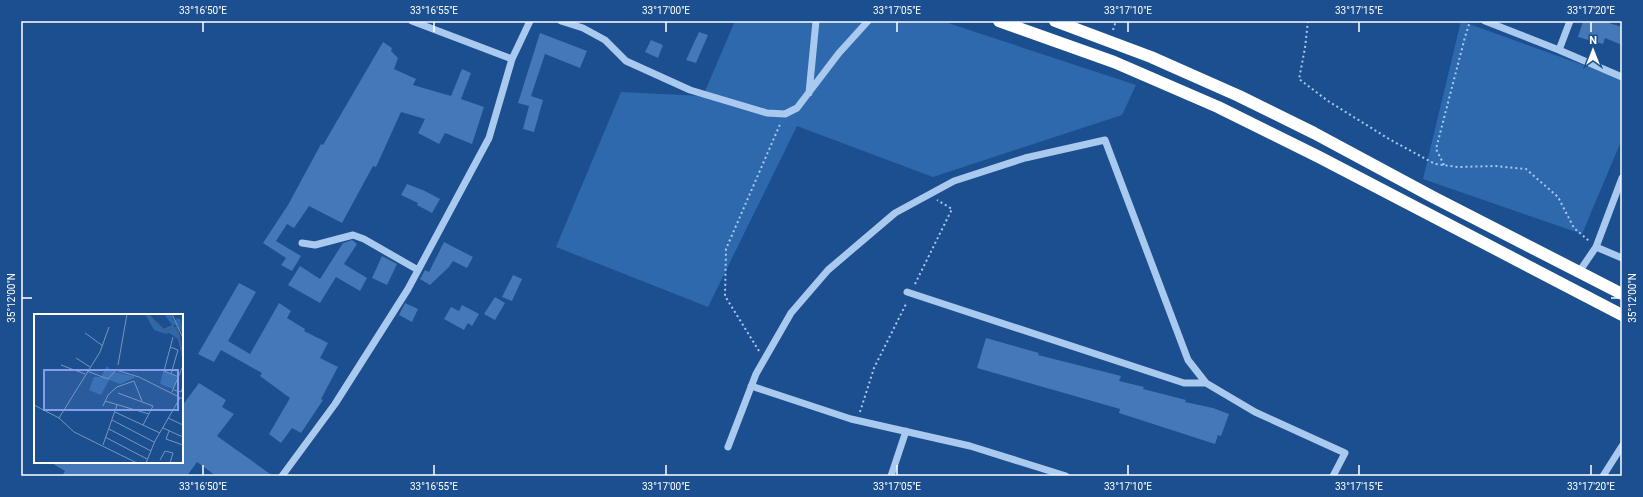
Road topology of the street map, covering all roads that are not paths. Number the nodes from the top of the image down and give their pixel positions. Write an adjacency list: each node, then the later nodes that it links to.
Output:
1 (412, 21): 11 (street)
2 (530, 21): 11 (street)
3 (561, 21): 13 (street)
4 (816, 21): 13 (street)
5 (868, 21): 13 (street)
6 (999, 21): 22 (highway)
7 (1055, 21): 19 (highway)
8 (1484, 21): 10 (street)
9 (1570, 21): 10 (street)
10 (1559, 50): 12 (street)
11 (512, 59): 18 (street)
12 (1622, 77)
13 (809, 94)
14 (1622, 178): 16 (street)
15 (302, 243): 18 (street)
16 (1596, 247): 17 (street); 19 (street)
17 (1622, 258)
18 (418, 270): 28 (street)
19 (1580, 272): 21 (highway)
20 (910, 293): 23 (street)
21 (1622, 294)
22 (1622, 315)
23 (1206, 383): 24 (street); 31 (street)
24 (751, 386): 25 (street); 27 (street)
25 (906, 431): 29 (street); 30 (street)
26 (1622, 446): 32 (street)
27 (728, 448)
28 (282, 476)
29 (891, 476)
30 (1066, 476)
31 (1333, 476)
32 (1603, 476)

